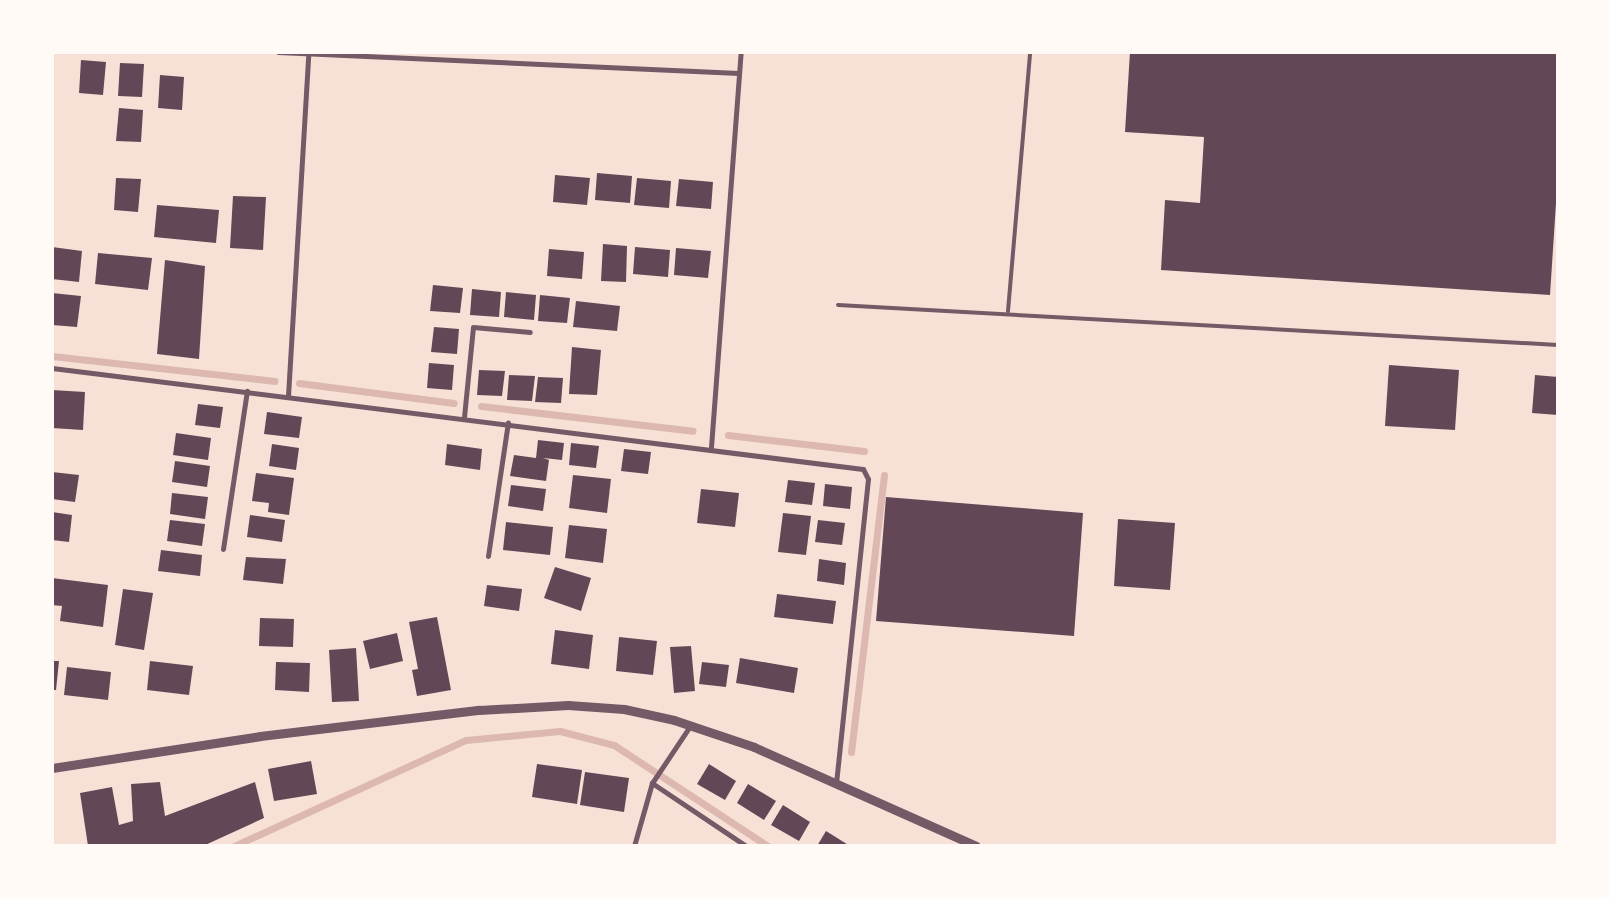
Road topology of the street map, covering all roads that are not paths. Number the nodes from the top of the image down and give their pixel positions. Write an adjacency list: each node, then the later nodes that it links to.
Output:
1 (278, 52): 4 (street)
2 (741, 52): 5 (street)
3 (1030, 52): 7 (lane)
4 (308, 55): 5 (street); 12 (street)
5 (739, 73): 15 (street)
6 (838, 305): 7 (lane)
7 (1008, 312): 9 (lane)
8 (530, 332): 13 (street)
9 (1558, 345)
10 (52, 368): 11 (street)
11 (247, 390): 12 (street); 16 (street)
12 (288, 396): 13 (street)
13 (464, 417): 14 (street)
14 (508, 422): 15 (street); 17 (street)
15 (711, 447): 21 (street)
16 (223, 549)
17 (488, 556)
18 (690, 726): 19 (street); 20 (street); 21 (street)
19 (52, 768)
20 (653, 781): 22 (street); 23 (street)
21 (836, 783): 24 (street)
22 (634, 846)
23 (746, 846)
24 (976, 846)

